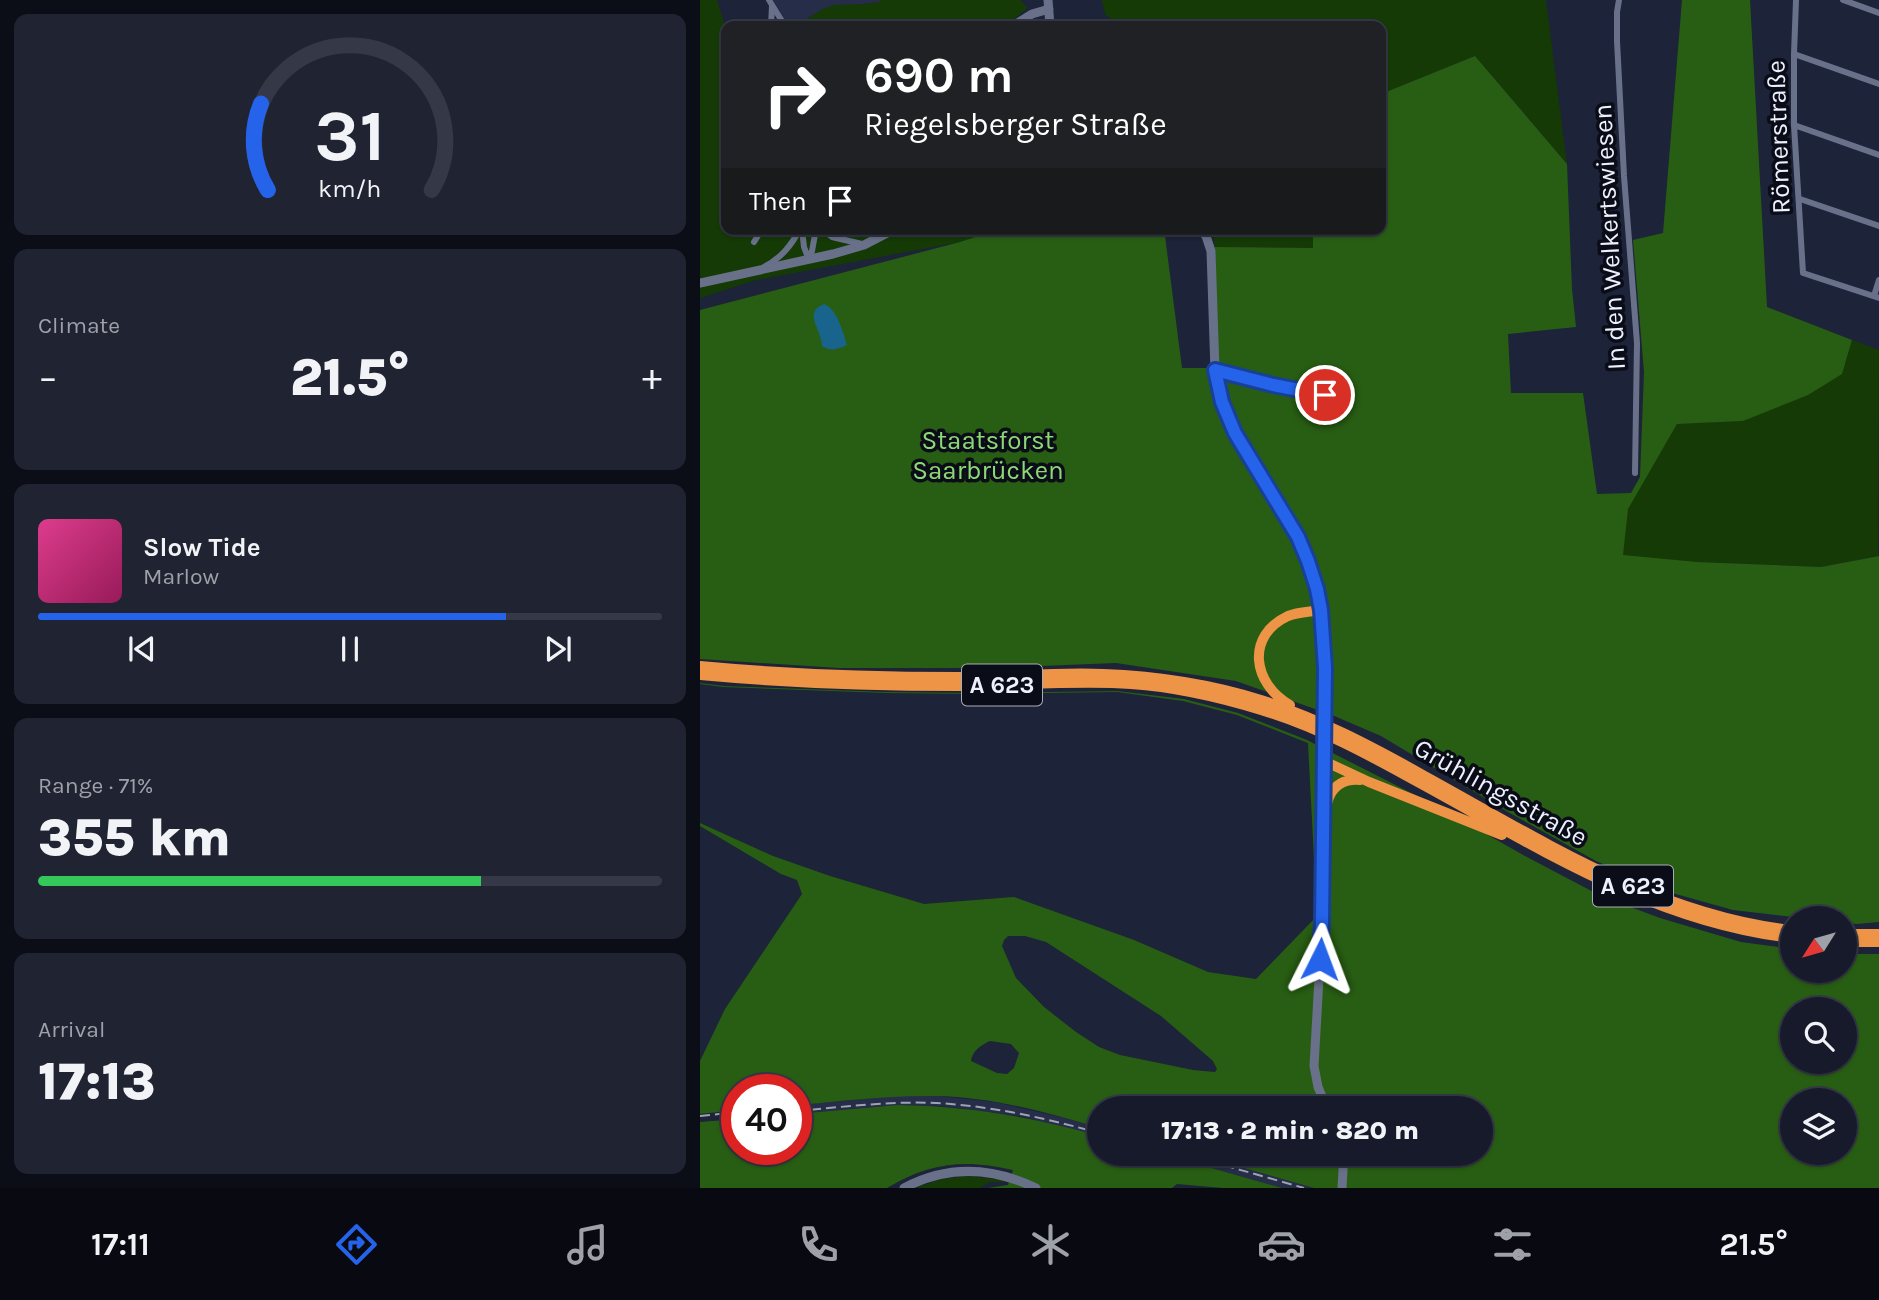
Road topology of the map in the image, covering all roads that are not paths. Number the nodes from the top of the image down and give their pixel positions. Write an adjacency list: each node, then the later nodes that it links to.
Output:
1 (1619, 0): 32 (street, In den Welkertswiesen)
2 (1796, 0): 10 (street, Römerstraße)
3 (1843, 0): 6 (street)
4 (770, 2): 7 (street); 8 (street)
5 (1048, 5): 9 (street)
6 (1879, 13)
7 (772, 21)
8 (782, 21)
9 (1021, 21)
10 (1794, 54): 11 (street); 12 (street, Römerstraße)
11 (1879, 84)
12 (1794, 125): 13 (street); 14 (street, Römerstraße)
13 (1879, 155)
14 (1800, 199): 15 (street); 29 (street, Römerstraße)
15 (1879, 226)
16 (758, 235): 23 (street)
17 (798, 235): 26 (street)
18 (803, 235): 25 (street)
19 (815, 235): 25 (street)
20 (830, 235): 24 (street)
21 (883, 235): 24 (street)
22 (1206, 235): 30 (street)
23 (754, 242)
24 (864, 244): 25 (street)
25 (808, 260): 26 (street)
26 (756, 271): 28 (street)
27 (1879, 280): 29 (street)
28 (700, 283)
29 (1876, 297)
30 (1215, 370): 31 (street); 33 (street)
31 (1325, 395)
32 (1635, 473)
33 (1321, 610): 36 (highway); 38 (street)
34 (700, 666): 36 (highway, A 623)
35 (700, 675): 36 (highway, A 623)
36 (1300, 716): 37 (highway, A 623); 37 (highway, A 623)
37 (1349, 741): 41 (highway, A 623); 42 (highway, Grühlingsstraße / A 623)
38 (1324, 761): 39 (highway); 40 (street)
39 (1369, 782): 40 (highway); 41 (highway)
40 (1322, 842): 48 (street)
41 (1540, 850): 45 (highway, A 623)
42 (1780, 928)
43 (1857, 934): 44 (highway)
44 (1879, 934)
45 (1780, 936)
46 (1857, 942): 47 (highway)
47 (1879, 942)
48 (1322, 1096)
49 (1343, 1166): 50 (street)
50 (1342, 1187)
51 (904, 1188): 52 (street)
52 (1036, 1188)

